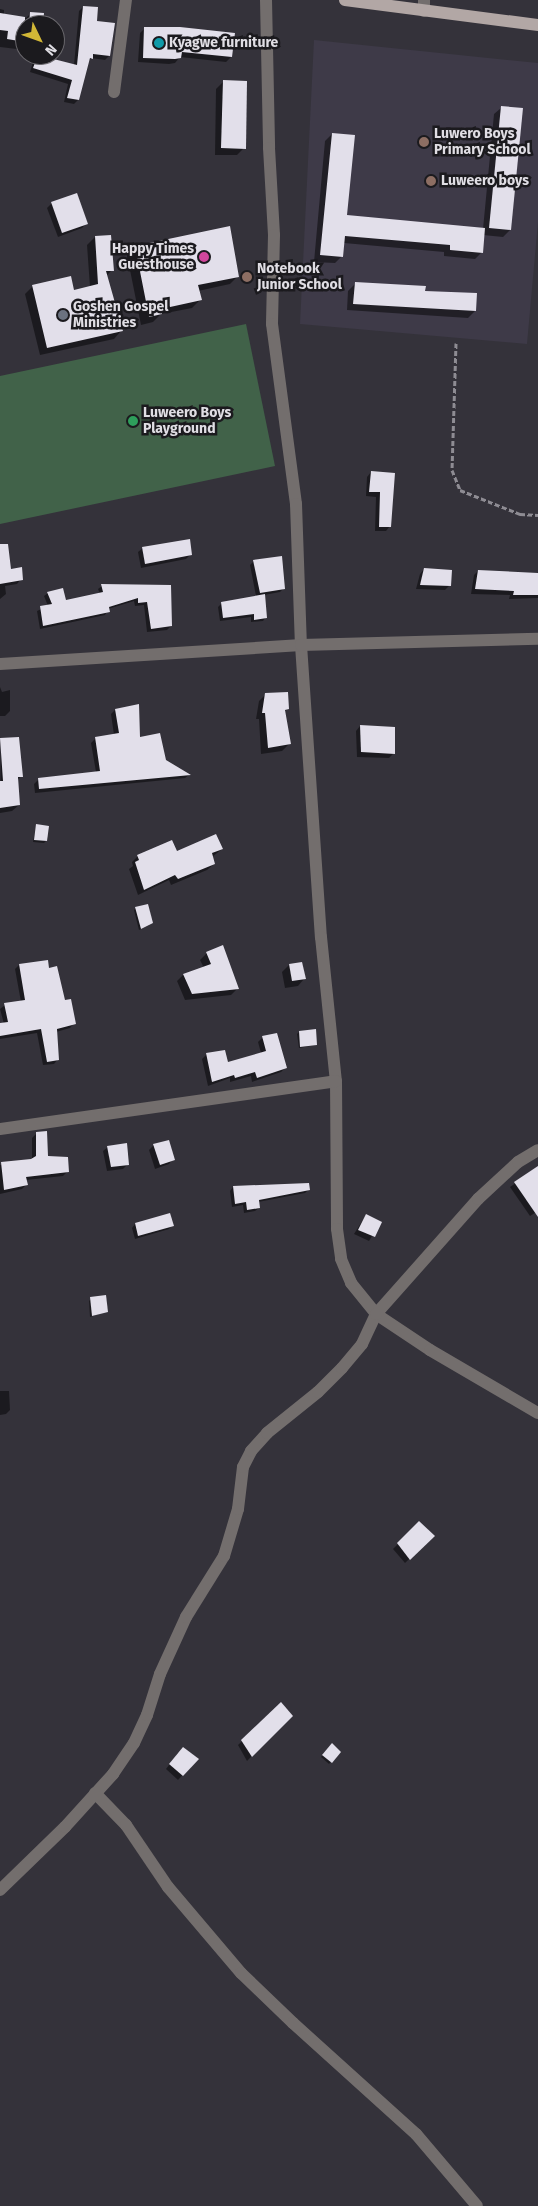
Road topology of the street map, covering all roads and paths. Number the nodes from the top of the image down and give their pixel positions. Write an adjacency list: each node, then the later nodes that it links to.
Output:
1 (126, 0): 6 (street)
2 (266, 0): 10 (street)
3 (345, 0): 4 (main road)
4 (424, 6): 5 (main road)
5 (538, 25)
6 (114, 92)
7 (456, 343): 8 (path)
8 (538, 515)
9 (538, 639): 10 (street)
10 (301, 646): 11 (street); 12 (street)
11 (0, 664)
12 (336, 1081): 13 (street); 15 (street)
13 (0, 1129)
14 (538, 1150): 15 (street)
15 (376, 1314): 16 (street); 17 (street)
16 (538, 1414)
17 (95, 1793): 18 (street); 19 (street)
18 (0, 1890)
19 (477, 2206)

